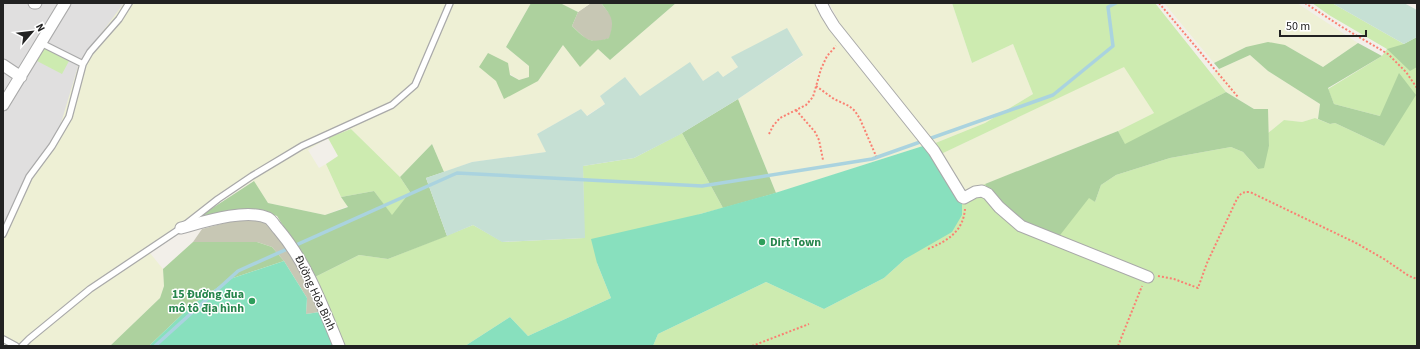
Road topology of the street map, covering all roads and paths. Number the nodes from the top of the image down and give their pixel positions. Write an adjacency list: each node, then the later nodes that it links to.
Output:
1 (129, 3): 9 (lane)
2 (450, 3): 21 (lane)
3 (821, 3): 7 (street)
4 (1159, 3): 14 (path)
5 (1305, 3): 13 (path)
6 (61, 4): 8 (street)
7 (844, 39): 12 (path); 20 (street)
8 (41, 43): 9 (lane); 11 (street)
9 (83, 64): 22 (lane)
10 (3, 65): 11 (street)
11 (21, 77): 15 (street)
12 (816, 86): 16 (path); 18 (path)
13 (1417, 88)
14 (1238, 97)
15 (4, 102)
16 (796, 110): 17 (path); 19 (path)
17 (769, 134)
18 (876, 156)
19 (823, 160)
20 (964, 198): 23 (path); 24 (street)
21 (181, 228): 29 (lane); 30 (street, Đường Hòa Bình)
22 (3, 234)
23 (928, 249)
24 (1148, 277): 25 (path); 32 (path)
25 (1417, 279)
26 (809, 324): 31 (path)
27 (3, 339): 28 (lane)
28 (16, 346)
29 (22, 346)
30 (339, 346)
31 (752, 346)
32 (1118, 346)

